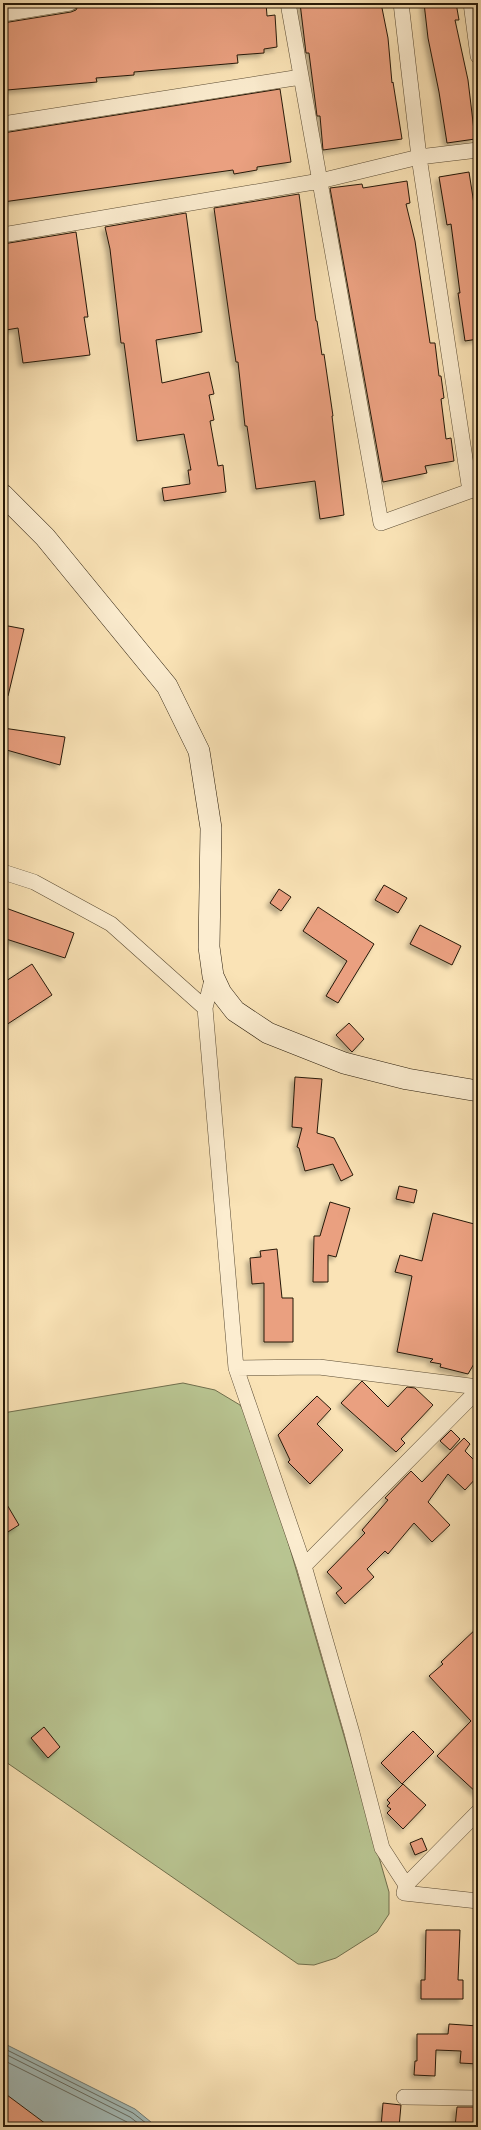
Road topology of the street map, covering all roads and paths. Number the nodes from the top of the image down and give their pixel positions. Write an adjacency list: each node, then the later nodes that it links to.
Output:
1 (70, 3): 5 (street)
2 (288, 3): 8 (street)
3 (401, 3): 11 (street)
4 (471, 3): 6 (street)
5 (3, 14)
6 (478, 48): 7 (street)
7 (478, 56)
8 (301, 77): 9 (street); 12 (street)
9 (3, 124)
10 (478, 150): 11 (street)
11 (419, 157): 12 (street); 14 (street)
12 (320, 181): 13 (street); 14 (street)
13 (3, 235)
14 (474, 490)
15 (3, 495): 17 (street)
16 (3, 872): 18 (street)
17 (213, 976): 18 (street); 19 (street)
18 (205, 1008): 20 (street)
19 (478, 1091)
20 (236, 1368): 21 (street); 22 (street)
21 (478, 1389): 22 (street)
22 (304, 1566): 24 (street)
23 (478, 1812): 24 (street)
24 (406, 1885): 25 (street)
25 (478, 1901)
26 (404, 2097): 27 (street)
27 (478, 2098)

